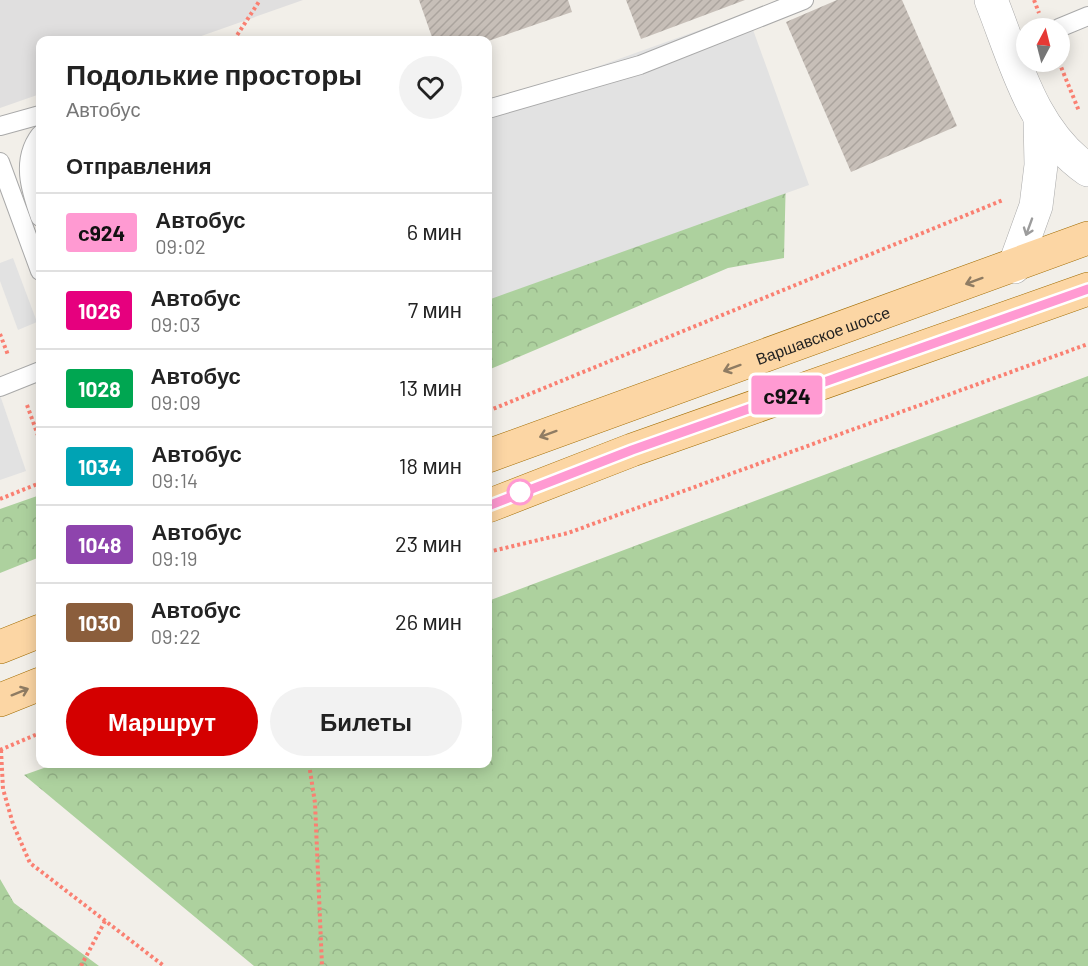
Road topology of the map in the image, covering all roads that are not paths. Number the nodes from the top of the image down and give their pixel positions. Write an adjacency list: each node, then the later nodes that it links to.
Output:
1 (804, 0): 7 (lane)
2 (991, 0): 5 (street)
3 (1088, 16): 4 (lane)
4 (1070, 23)
5 (1016, 43)
6 (1026, 72): 9 (street)
7 (492, 107)
8 (36, 116): 10 (lane)
9 (1040, 120): 13 (street); 17 (street, one-way to 17)
10 (0, 126)
11 (36, 143): 14 (lane)
12 (0, 162): 16 (lane)
13 (1088, 170)
14 (36, 203)
15 (1088, 238): 17 (main road, Варшавское шоссе)
16 (36, 261)
17 (1014, 267): 21 (main road, Варшавское шоссе, one-way to 21)
18 (1088, 289): 22 (main road)
19 (36, 373): 20 (lane)
20 (0, 387)
21 (492, 455)
22 (492, 504)
23 (36, 633): 24 (main road)
24 (0, 647)
25 (36, 686): 26 (main road, one-way to 25)
26 (0, 700)

